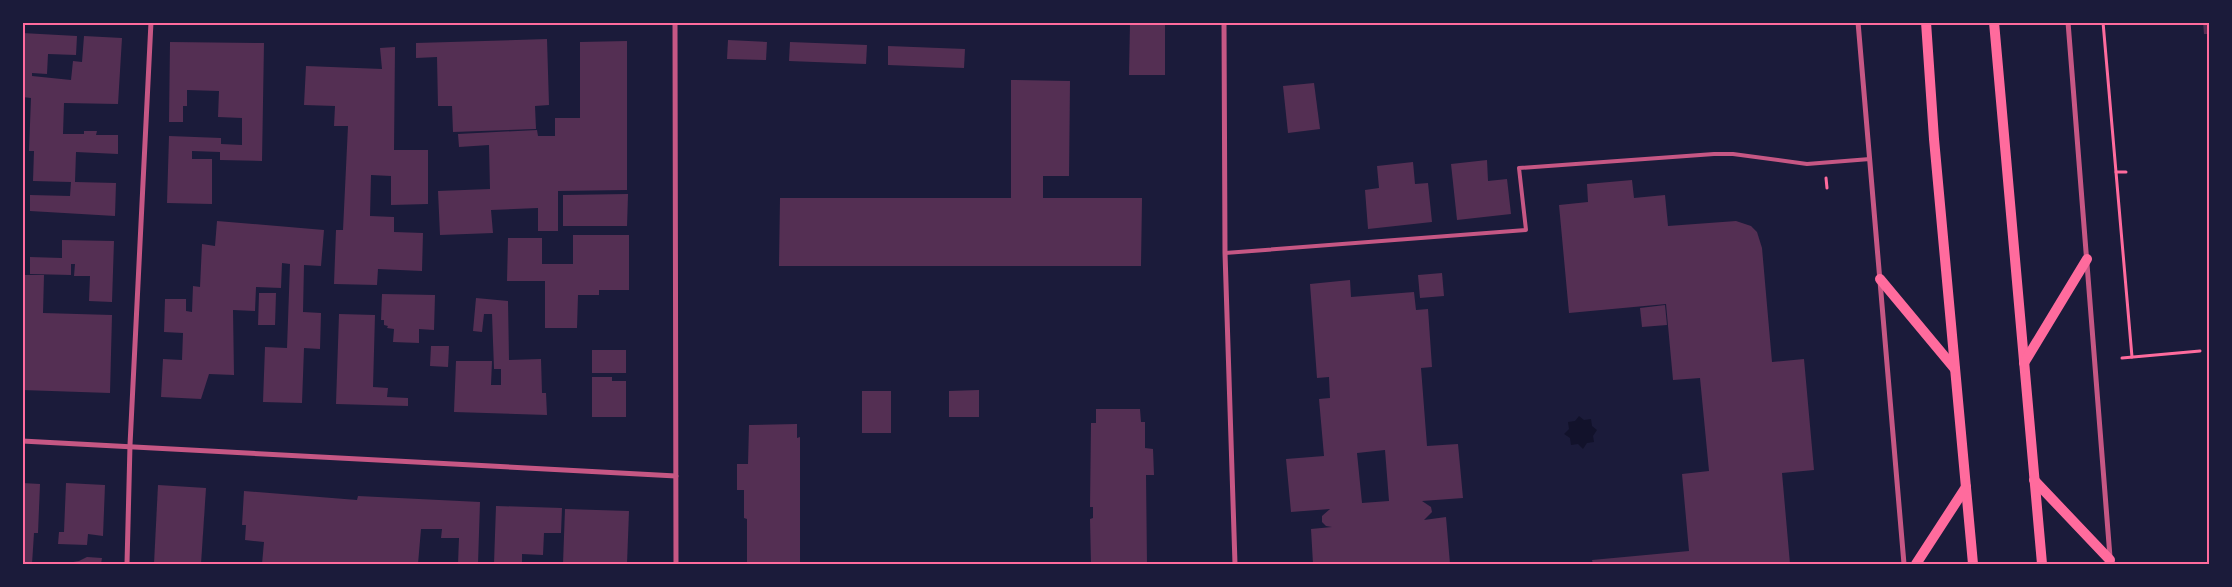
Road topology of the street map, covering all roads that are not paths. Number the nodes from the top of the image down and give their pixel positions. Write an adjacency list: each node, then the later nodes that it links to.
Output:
1 (150, 22): 15 (street)
2 (675, 22): 16 (street)
3 (1224, 22): 9 (street)
4 (1858, 22): 8 (street)
5 (1926, 22): 13 (main road)
6 (1994, 22): 12 (main road)
7 (2068, 22): 10 (street)
8 (1870, 158): 9 (lane); 11 (street)
9 (1226, 253): 22 (street)
10 (2087, 259): 12 (main road); 19 (street)
11 (1880, 279): 13 (main road); 23 (street)
12 (2024, 363): 17 (main road)
13 (1955, 369): 18 (main road)
14 (22, 440): 15 (street)
15 (130, 445): 16 (street); 20 (street)
16 (676, 476): 21 (street)
17 (2034, 480): 19 (main road); 26 (main road)
18 (1966, 486): 24 (main road); 25 (main road)
19 (2110, 562)
20 (127, 564)
21 (676, 564)
22 (1235, 564)
23 (1904, 564)
24 (1916, 564)
25 (1973, 564)
26 (2042, 564)

